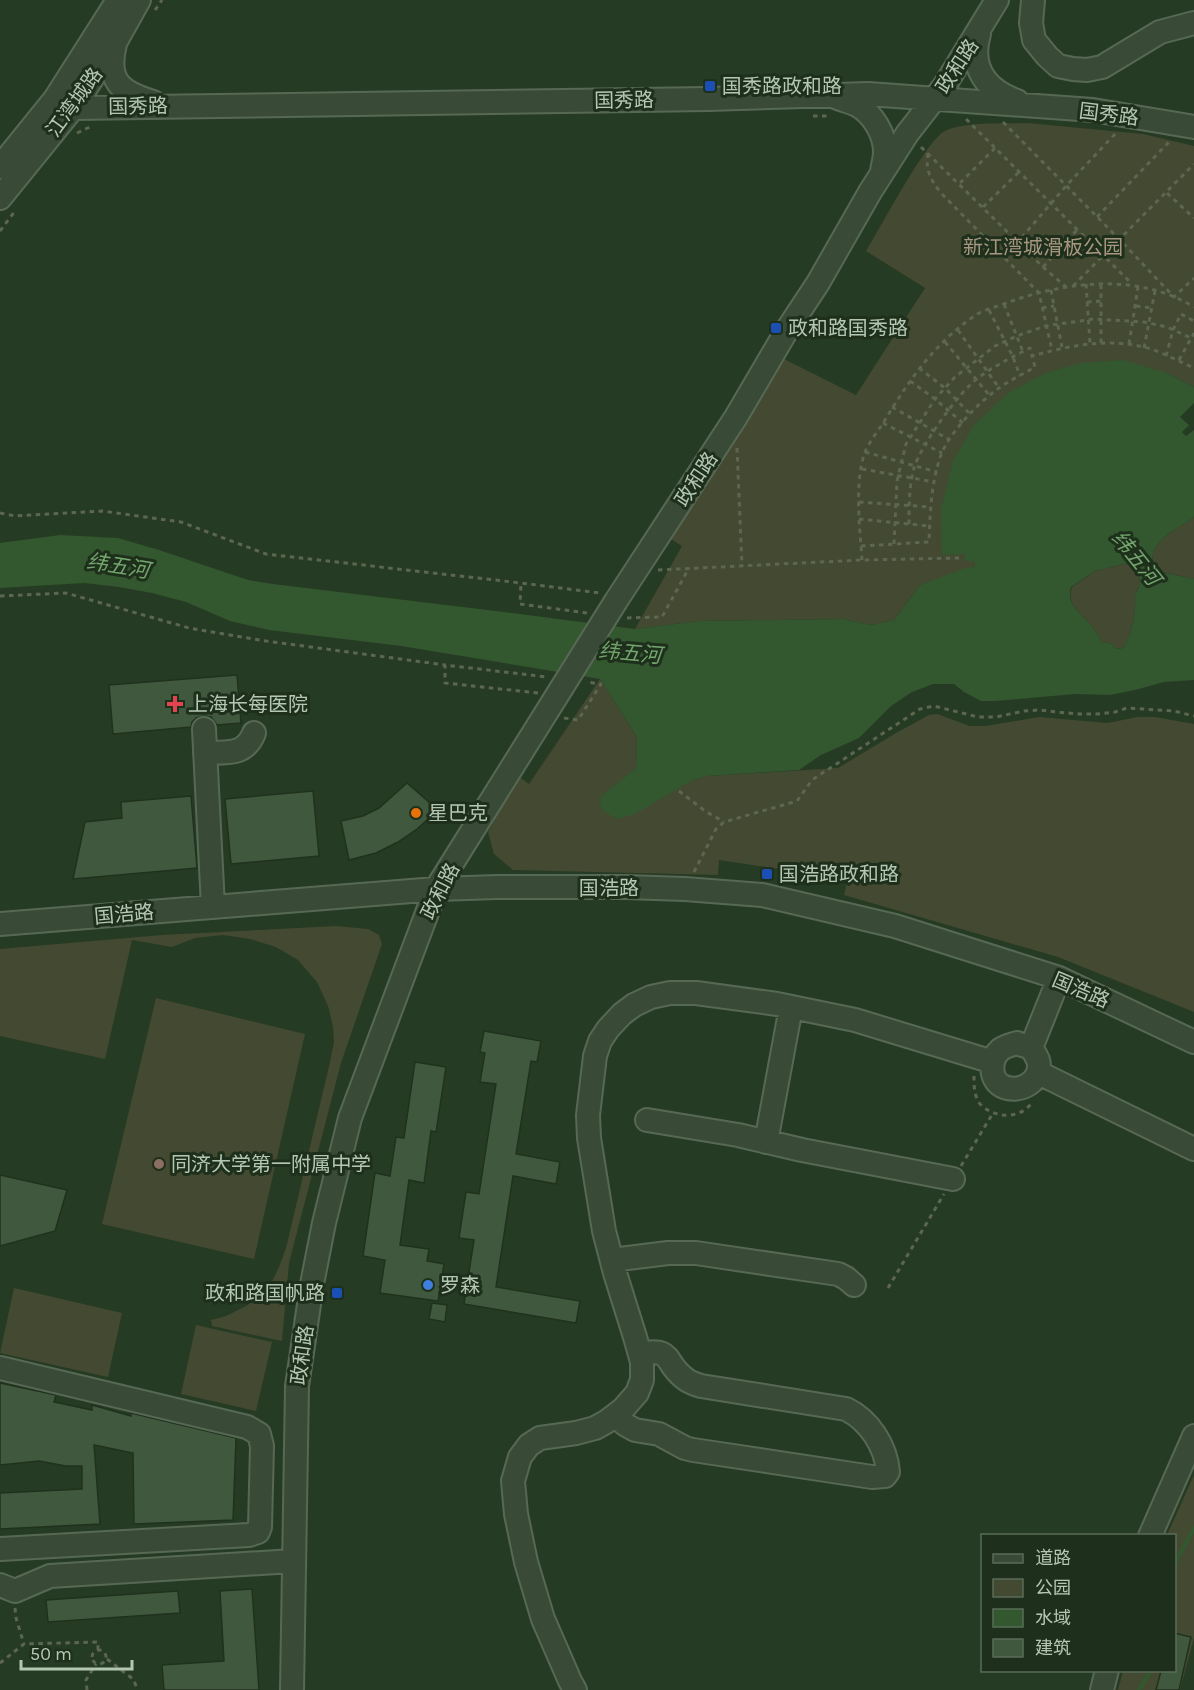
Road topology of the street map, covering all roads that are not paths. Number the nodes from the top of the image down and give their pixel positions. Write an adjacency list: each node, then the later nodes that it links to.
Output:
1 (118, 0): 9 (street, 江湾城路)
2 (139, 0): 7 (street, 江湾城路)
3 (997, 0): 6 (street, 政和路)
4 (1033, 0): 5 (street)
5 (1194, 23)
6 (981, 27): 8 (street, 政和路); 12 (street, 政和路)
7 (115, 44): 9 (street, 江湾城路); 10 (street)
8 (941, 99): 11 (street, 国秀路); 12 (street, 国秀路); 15 (street, 政和路)
9 (64, 103): 10 (street, 国秀路); 14 (street, 江湾城路); 16 (street, 江湾城路)
10 (166, 105): 11 (street, 国秀路)
11 (830, 105): 15 (street, 政和路)
12 (1033, 106): 13 (street, 国秀路)
13 (1190, 126)
14 (0, 167)
15 (870, 192): 20 (street, 政和路, bridge)
16 (9, 202)
17 (204, 729): 19 (street)
18 (254, 733): 19 (street)
19 (205, 753): 21 (street)
20 (436, 889): 21 (street, 国浩路); 23 (street, 国浩路); 41 (street, 政和路)
21 (213, 907): 22 (street, 国浩路)
22 (0, 924)
23 (1051, 976): 25 (street, 国浩路); 26 (street)
24 (791, 1007): 27 (street); 30 (street); 33 (street)
25 (1194, 1042)
26 (1024, 1046): 27 (street); 28 (street)
27 (993, 1062): 28 (street)
28 (1039, 1073): 31 (street)
29 (647, 1119): 30 (street)
30 (766, 1142): 32 (street)
31 (1194, 1149)
32 (953, 1179)
33 (612, 1260): 34 (street); 35 (street)
34 (854, 1285)
35 (640, 1353): 37 (street); 37 (street)
36 (0, 1368): 40 (street)
37 (615, 1416): 45 (street)
38 (1194, 1436): 39 (street)
39 (1151, 1534)
40 (0, 1549)
41 (293, 1561): 42 (street); 44 (street, 政和路)
42 (7, 1588)
43 (1107, 1672): 46 (street)
44 (292, 1690)
45 (575, 1690)
46 (1102, 1690)

